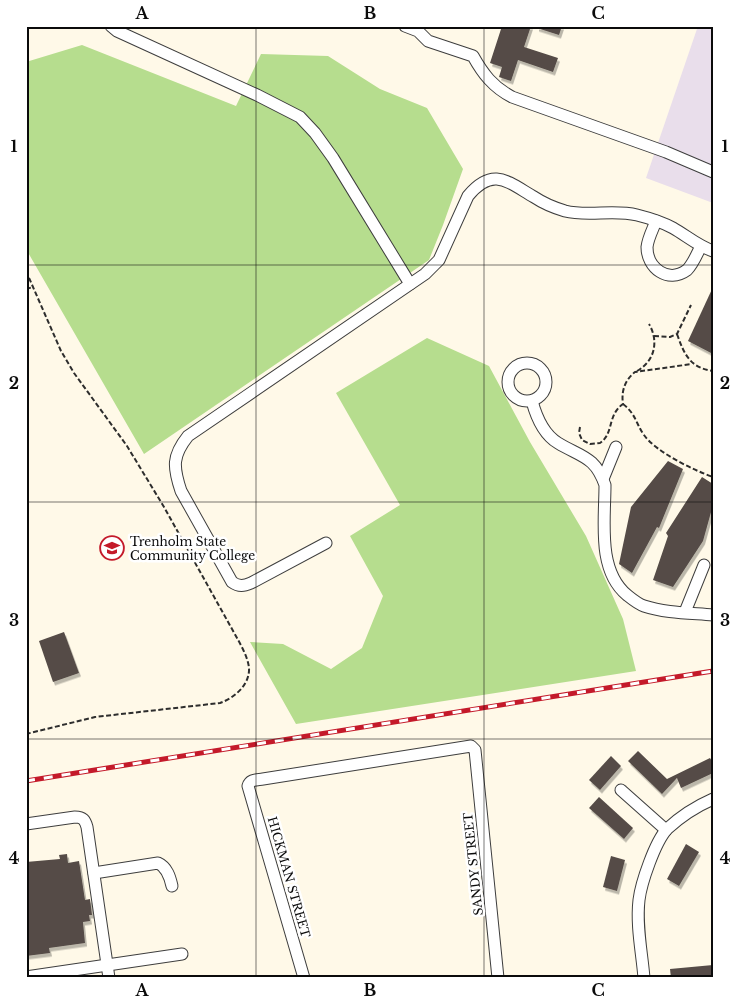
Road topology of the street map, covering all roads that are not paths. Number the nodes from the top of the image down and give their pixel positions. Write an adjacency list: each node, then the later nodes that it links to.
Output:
1 (112, 26): 7 (street)
2 (405, 26): 3 (street)
3 (713, 172)
4 (656, 221): 5 (street); 5 (street); 7 (street)
5 (701, 246): 6 (street)
6 (713, 251)
7 (410, 284): 11 (street)
8 (532, 401): 10 (street)
9 (616, 447): 10 (street)
10 (603, 479): 13 (street)
11 (326, 543)
12 (704, 565): 13 (street)
13 (685, 612): 14 (street)
14 (713, 615)
15 (248, 783): 26 (street, HICKMAN STREET); 27 (street, SANDY STREET)
16 (621, 790): 19 (street)
17 (713, 800): 19 (street)
18 (26, 824): 20 (street)
19 (666, 830): 28 (street)
20 (94, 873): 21 (street); 23 (street)
21 (172, 886)
22 (182, 954): 23 (street)
23 (108, 965): 24 (street); 25 (street)
24 (26, 977)
25 (109, 978)
26 (304, 978)
27 (498, 978)
28 (644, 978)

